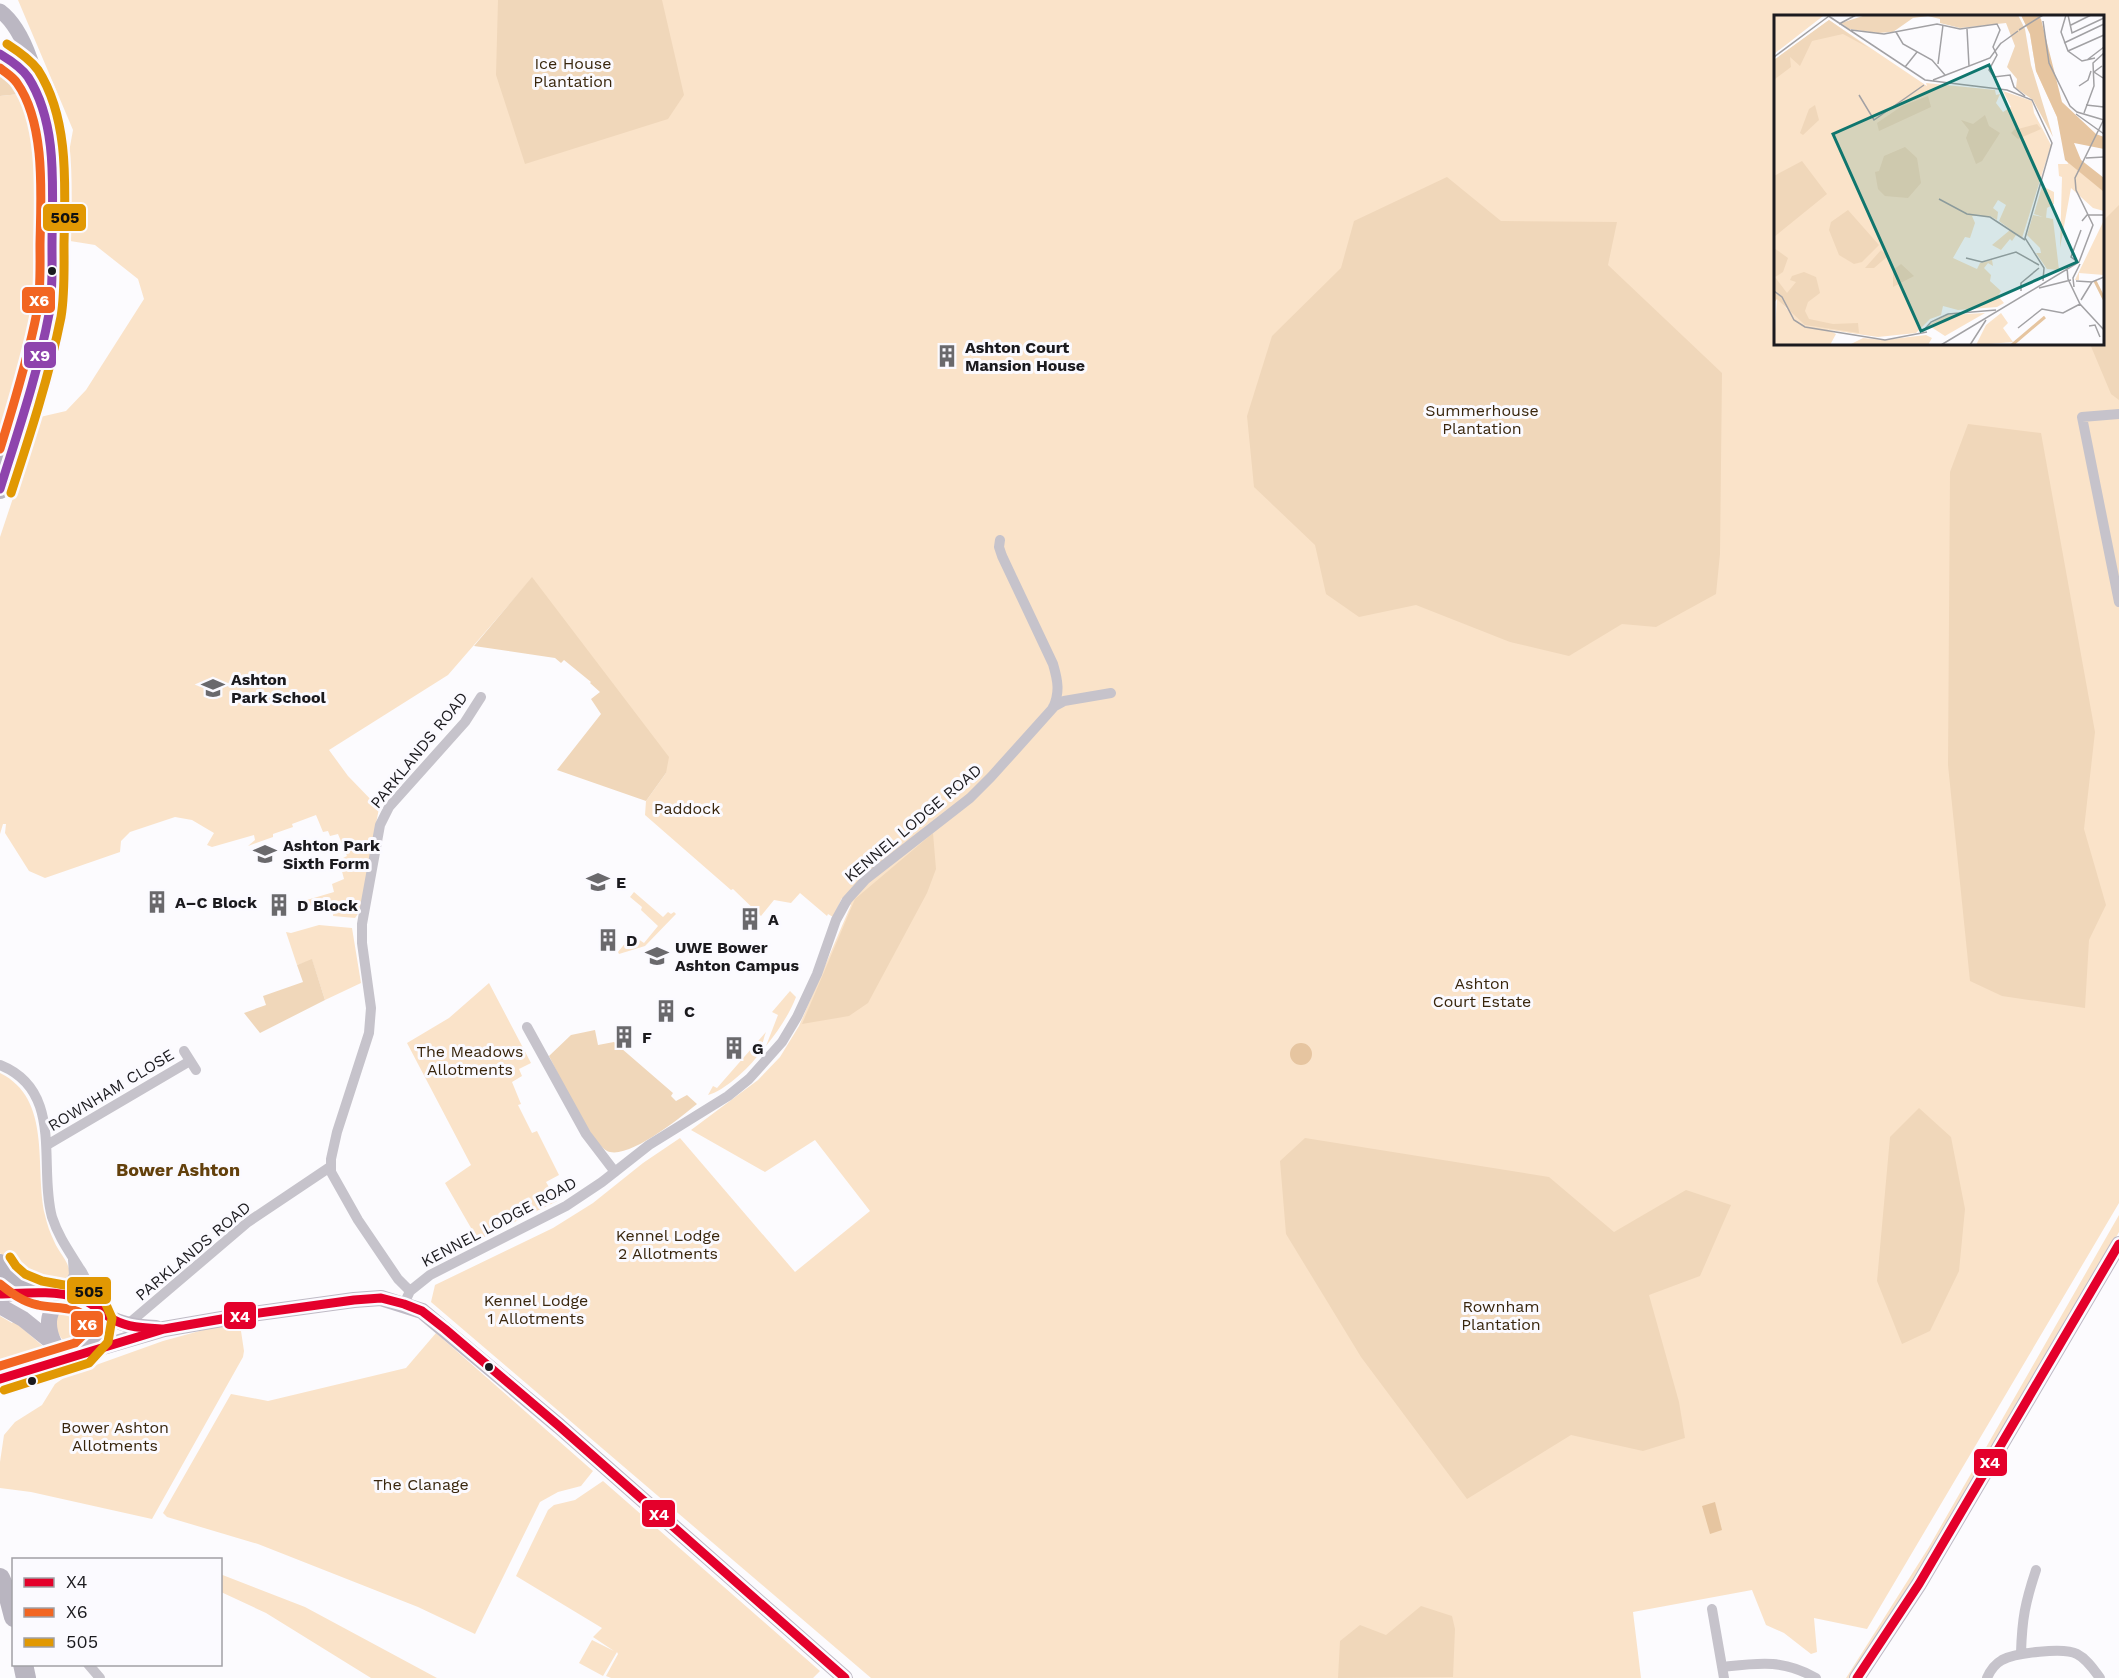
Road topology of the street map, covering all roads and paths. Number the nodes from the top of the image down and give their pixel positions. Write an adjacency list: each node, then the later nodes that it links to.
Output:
1 (0, 11): 2 (main road)
2 (49, 313): 4 (highway)
3 (2119, 414): 6 (street)
4 (0, 489)
5 (1000, 540): 9 (street)
6 (2119, 602)
7 (1111, 693): 9 (street, KENNEL LODGE ROAD)
8 (481, 697): 14 (street, PARKLANDS ROAD)
9 (1053, 708): 15 (street, KENNEL LODGE ROAD)
10 (527, 1027): 15 (street)
11 (184, 1050): 13 (street, ROWNHAM CLOSE)
12 (0, 1065): 13 (street)
13 (47, 1145): 17 (street)
14 (330, 1167): 22 (street); 25 (street, PARKLANDS ROAD)
15 (615, 1172): 22 (street, KENNEL LODGE ROAD)
16 (2119, 1244): 40 (main road)
17 (73, 1260): 21 (street); 24 (street)
18 (0, 1264): 19 (highway)
19 (39, 1293): 20 (main road); 21 (main road)
20 (0, 1294)
21 (63, 1295): 24 (main road); 27 (main road)
22 (407, 1298): 26 (main road); 38 (main road)
23 (0, 1306): 27 (main road)
24 (97, 1309): 25 (main road); 28 (main road)
25 (127, 1325): 26 (main road)
26 (164, 1329): 28 (main road)
27 (54, 1343): 28 (main road)
28 (81, 1354): 29 (highway)
29 (0, 1379)
30 (2036, 1570): 34 (street)
31 (0, 1578): 32 (highway)
32 (12, 1609)
33 (1712, 1609): 36 (street)
34 (2021, 1653): 41 (street); 42 (street)
35 (89, 1666): 37 (street)
36 (1723, 1673): 39 (street)
37 (100, 1678)
38 (845, 1678)
39 (1816, 1678)
40 (1857, 1678)
41 (1987, 1678)
42 (2100, 1678)

